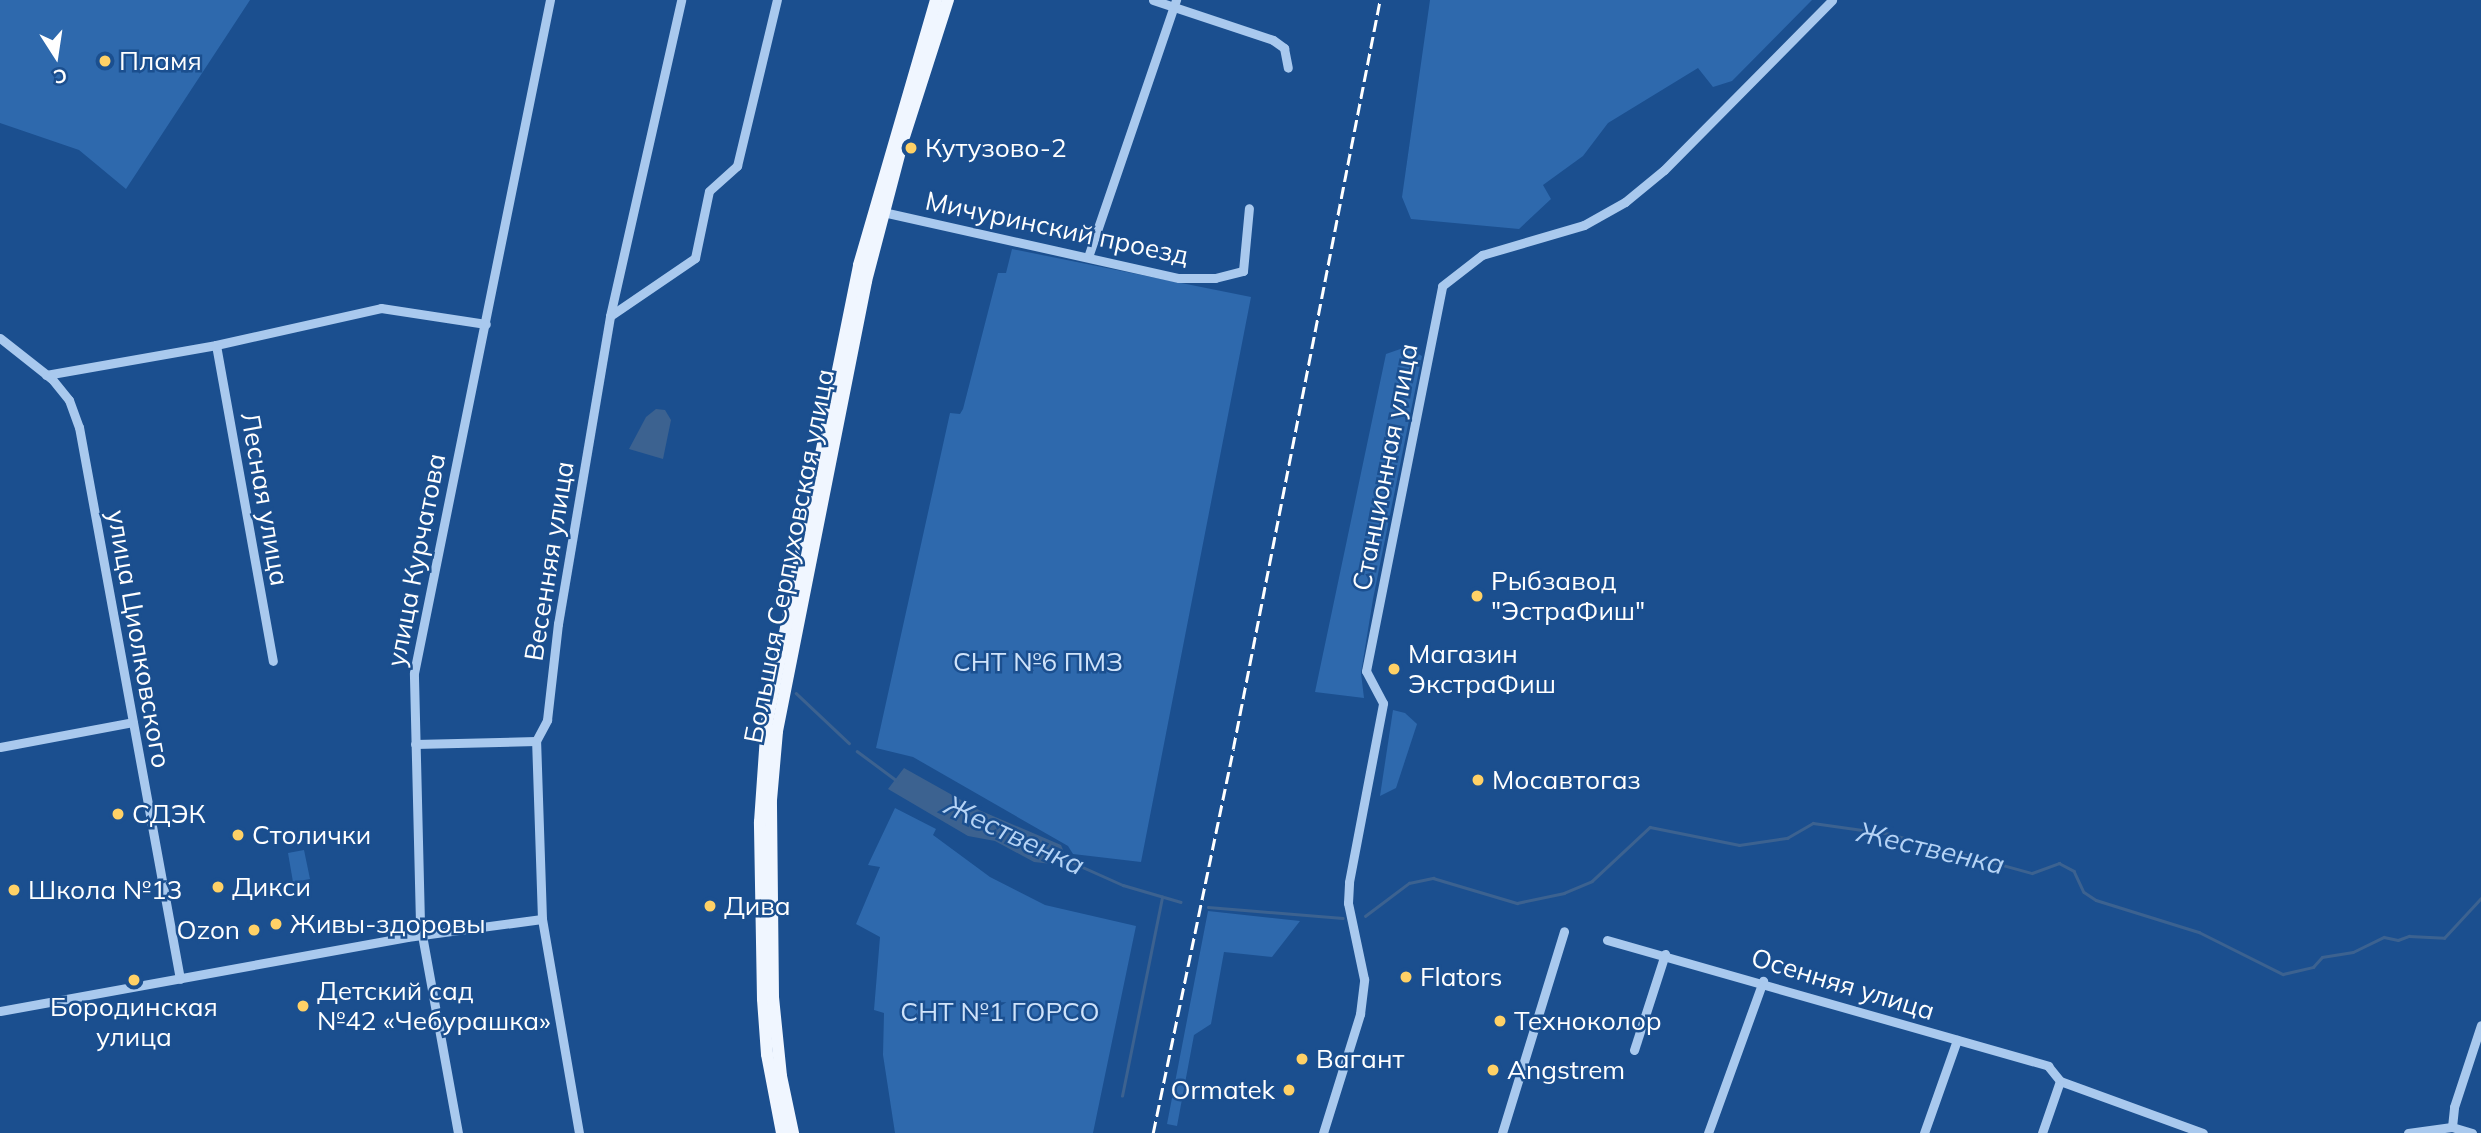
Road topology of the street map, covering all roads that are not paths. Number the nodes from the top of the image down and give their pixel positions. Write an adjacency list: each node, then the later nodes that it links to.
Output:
1 (550, 0): 14 (street, улица Курчатова)
2 (681, 0): 13 (street, Весенняя улица)
3 (777, 0): 13 (street)
4 (936, 0): 38 (main road, Большая Серпуховская улица)
5 (948, 0): 11 (main road, Большая Серпуховская улица)
6 (1153, 0): 8 (street)
7 (1832, 0): 40 (street, Станционная улица)
8 (1175, 3): 9 (street); 12 (street)
9 (1288, 68)
10 (1250, 208): 12 (street, Мичуринский проезд)
11 (883, 212): 12 (street, Мичуринский проезд); 39 (main road, Большая Серпуховская улица)
12 (1088, 257)
13 (610, 316): 20 (street, Весенняя улица)
14 (485, 324): 16 (street); 21 (street, улица Курчатова)
15 (0, 338): 17 (street, улица Циолковского)
16 (216, 345): 17 (street); 18 (street, Лесная улица)
17 (46, 375): 19 (street, улица Циолковского)
18 (273, 661)
19 (133, 722): 22 (street); 28 (street, улица Циолковского)
20 (537, 741): 21 (street); 23 (street, Весенняя улица)
21 (415, 744): 25 (street, улица Курчатова)
22 (0, 747)
23 (542, 919): 25 (street); 37 (street, Весенняя улица)
24 (1564, 931): 41 (street)
25 (422, 938): 28 (street); 36 (street, улица Курчатова)
26 (1607, 940): 27 (street, Осенняя улица)
27 (1665, 954): 29 (street, Осенняя улица); 33 (street)
28 (180, 979): 30 (street)
29 (1763, 981): 32 (street, Осенняя улица); 42 (street)
30 (0, 1011)
31 (2481, 1025): 35 (street)
32 (1956, 1041): 34 (street, Осенняя улица); 43 (street)
33 (1634, 1051)
34 (2060, 1081): 44 (street); 45 (street, Осенняя улица)
35 (2452, 1127): 46 (street); 47 (street)
36 (458, 1133)
37 (579, 1133)
38 (782, 1133)
39 (793, 1133)
40 (1323, 1133)
41 (1502, 1133)
42 (1708, 1133)
43 (1924, 1133)
44 (2042, 1133)
45 (2203, 1133)
46 (2408, 1133)
47 (2472, 1133)

